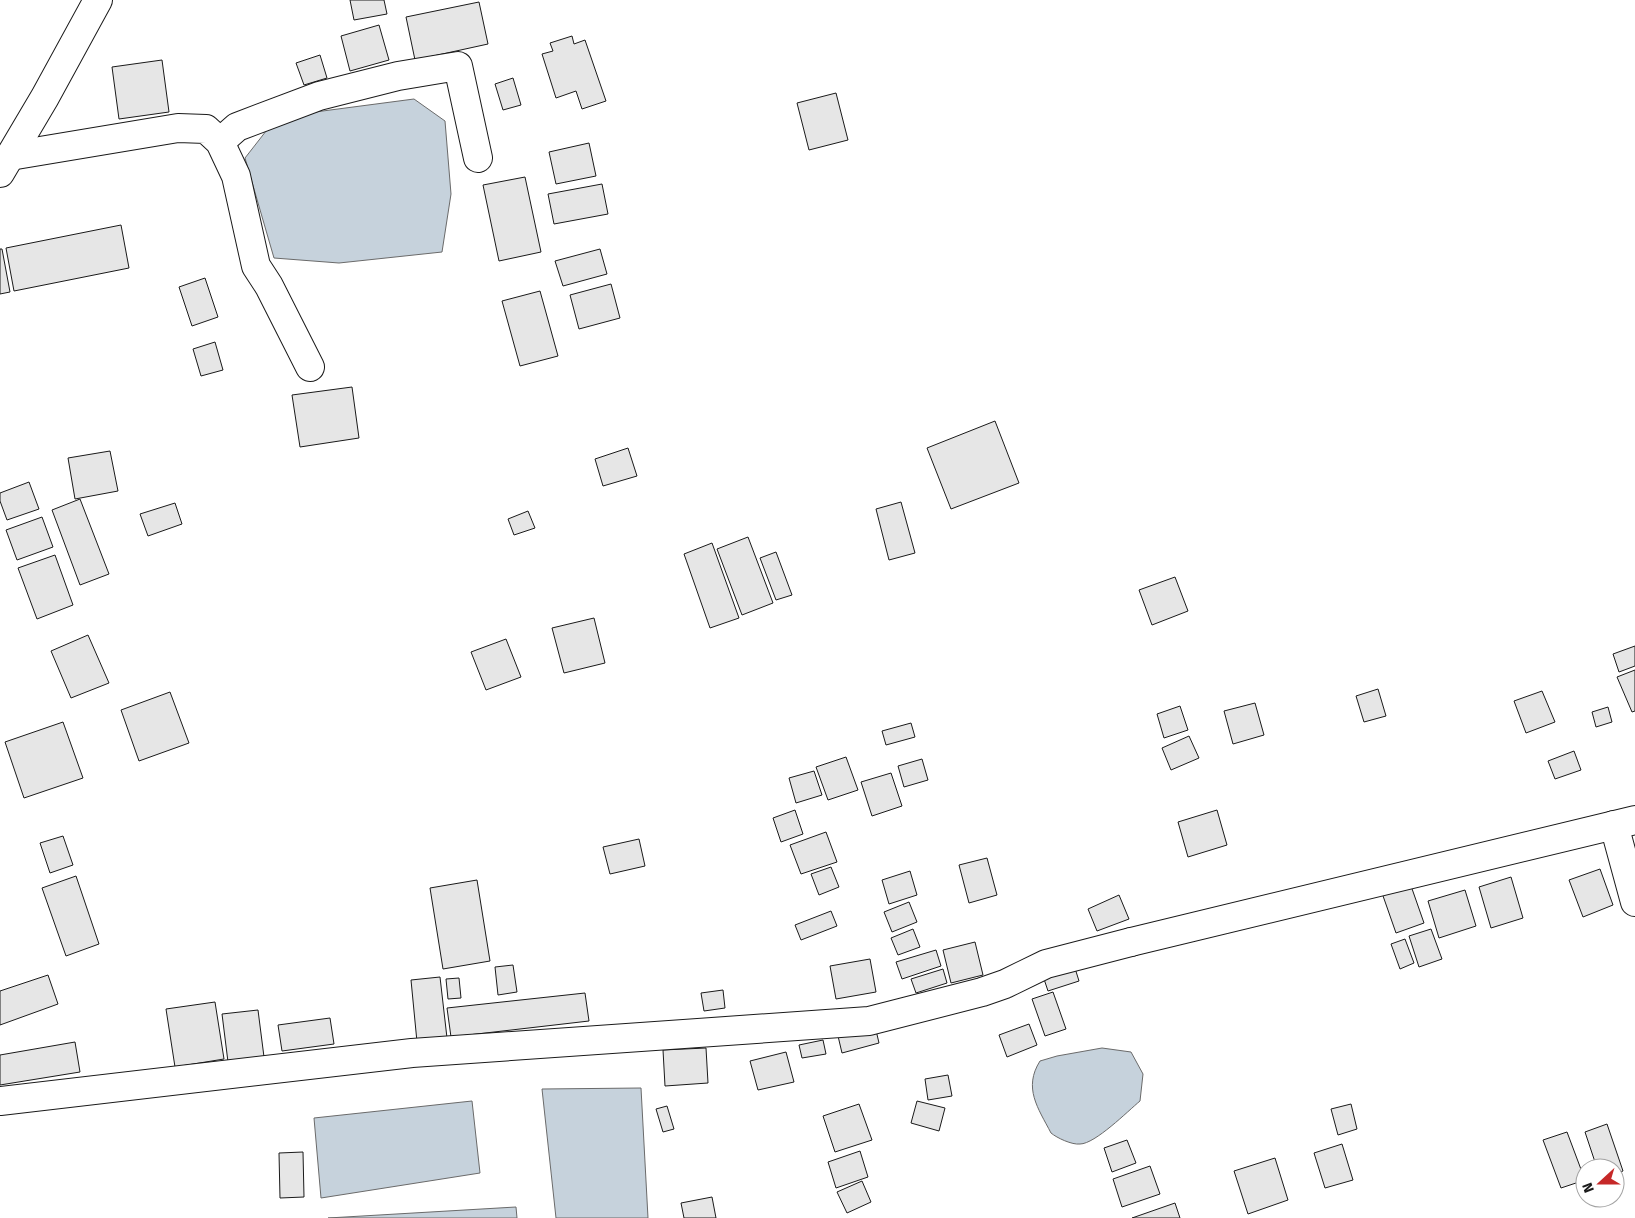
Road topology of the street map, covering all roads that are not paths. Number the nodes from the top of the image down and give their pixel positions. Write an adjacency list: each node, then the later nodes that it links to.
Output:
1 (98, 0): 4 (street)
2 (220, 142): 3 (street); 4 (street); 5 (street)
3 (478, 158)
4 (5, 164)
5 (310, 367)
6 (1624, 822): 7 (street); 8 (street)
7 (1635, 902)
8 (0, 1101)

